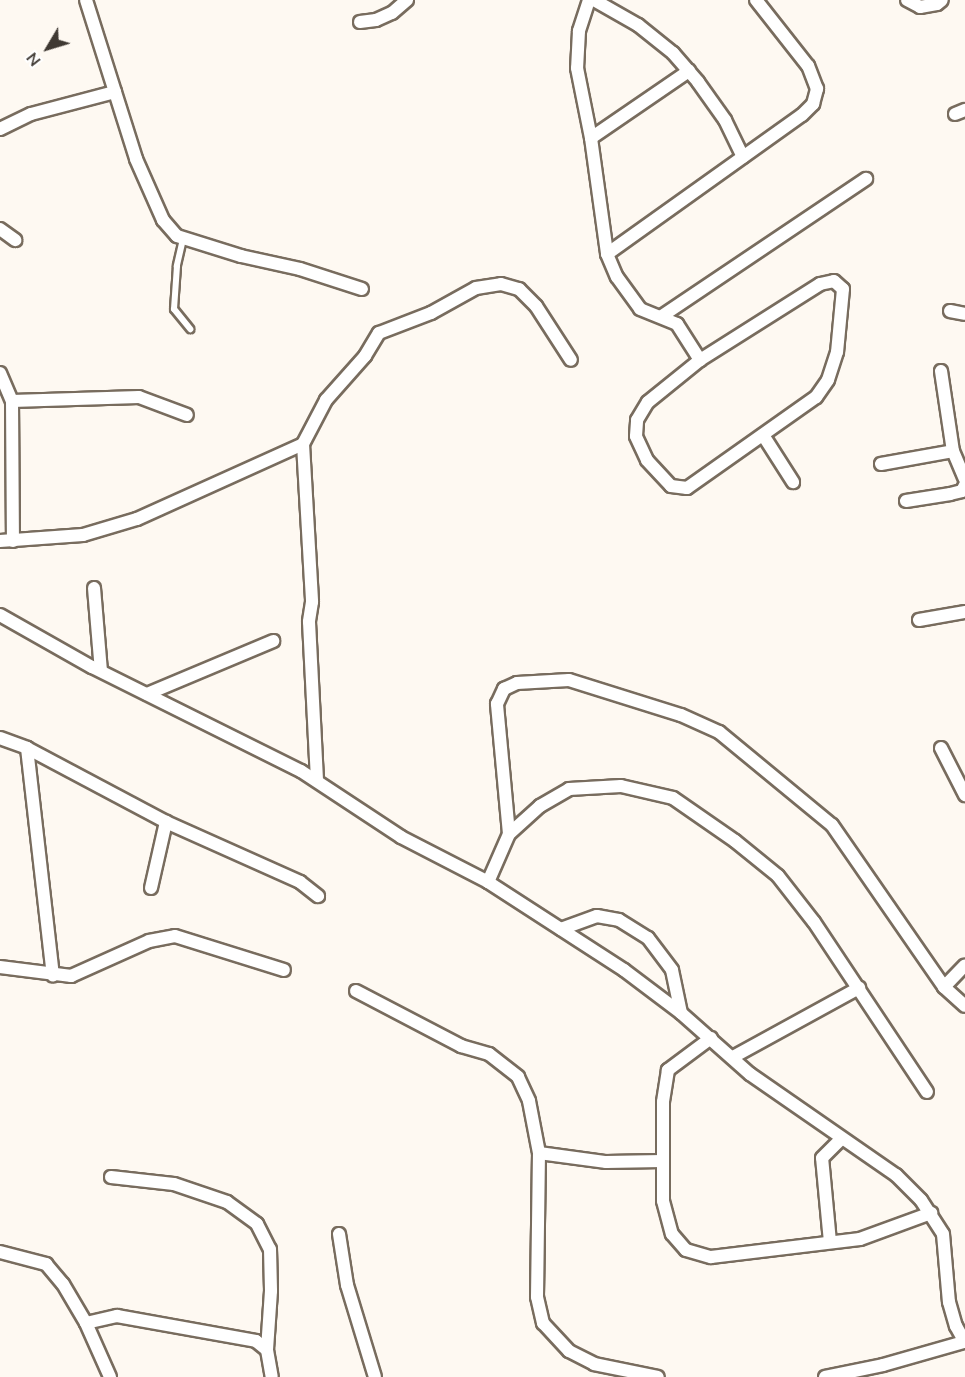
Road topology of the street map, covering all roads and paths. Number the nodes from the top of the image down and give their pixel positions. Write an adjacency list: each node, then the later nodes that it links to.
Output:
1 (86, 0): 9 (street)
2 (407, 0): 7 (street)
3 (592, 0): 8 (street); 11 (street)
4 (756, 0): 12 (street)
5 (907, 0): 6 (street)
6 (942, 0)
7 (360, 22)
8 (689, 71): 11 (street); 12 (street)
9 (115, 92): 10 (street); 15 (street)
10 (0, 129)
11 (591, 138): 17 (street)
12 (743, 157): 17 (street)
13 (866, 179): 21 (street)
14 (0, 228): 16 (street)
15 (183, 238): 18 (street); 22 (lane)
16 (15, 240)
17 (607, 254): 21 (street)
18 (362, 289)
19 (950, 311): 20 (street)
20 (965, 315)
21 (662, 316): 24 (street)
22 (190, 329)
23 (571, 360): 30 (street)
24 (700, 360): 29 (street); 29 (street)
25 (941, 371): 31 (street)
26 (0, 373): 27 (street)
27 (12, 401): 28 (street); 38 (street)
28 (187, 415)
29 (763, 435): 34 (street)
30 (303, 444): 38 (street); 49 (street)
31 (953, 451): 32 (street); 33 (street)
32 (881, 464)
33 (965, 479)
34 (793, 482)
35 (965, 485): 36 (street)
36 (906, 501)
37 (0, 541): 38 (street)
38 (14, 541)
39 (94, 588): 44 (street)
40 (965, 612): 42 (street)
41 (0, 615): 44 (street)
42 (919, 620)
43 (273, 641): 45 (street)
44 (101, 671): 45 (street)
45 (147, 694): 49 (street)
46 (0, 738): 47 (street)
47 (27, 748): 51 (street); 60 (street)
48 (941, 748): 50 (street)
49 (317, 781): 53 (street)
50 (965, 795)
51 (166, 822): 54 (street); 55 (street)
52 (509, 834): 53 (street); 61 (street); 62 (street)
53 (488, 882): 56 (street)
54 (151, 888)
55 (318, 896)
56 (561, 929): 65 (street); 65 (street)
57 (965, 965): 61 (street)
58 (0, 968): 60 (street)
59 (284, 970): 60 (street)
60 (53, 976)
61 (944, 987): 64 (street)
62 (858, 988): 67 (street); 68 (street)
63 (356, 991): 70 (street)
64 (965, 1006)
65 (681, 1013): 66 (street)
66 (711, 1038): 67 (street); 71 (street)
67 (733, 1057): 69 (street)
68 (927, 1092)
69 (841, 1139): 73 (street); 75 (street)
70 (539, 1153): 71 (street); 83 (street)
71 (662, 1161): 75 (street)
72 (111, 1177): 79 (street)
73 (931, 1213): 75 (street); 78 (street)
74 (339, 1233): 82 (street)
75 (830, 1242)
76 (0, 1252): 77 (street)
77 (86, 1323): 79 (street); 80 (street)
78 (964, 1342): 84 (street)
79 (267, 1350): 81 (street)
80 (110, 1377)
81 (272, 1377)
82 (375, 1377)
83 (658, 1377)
84 (825, 1377)

